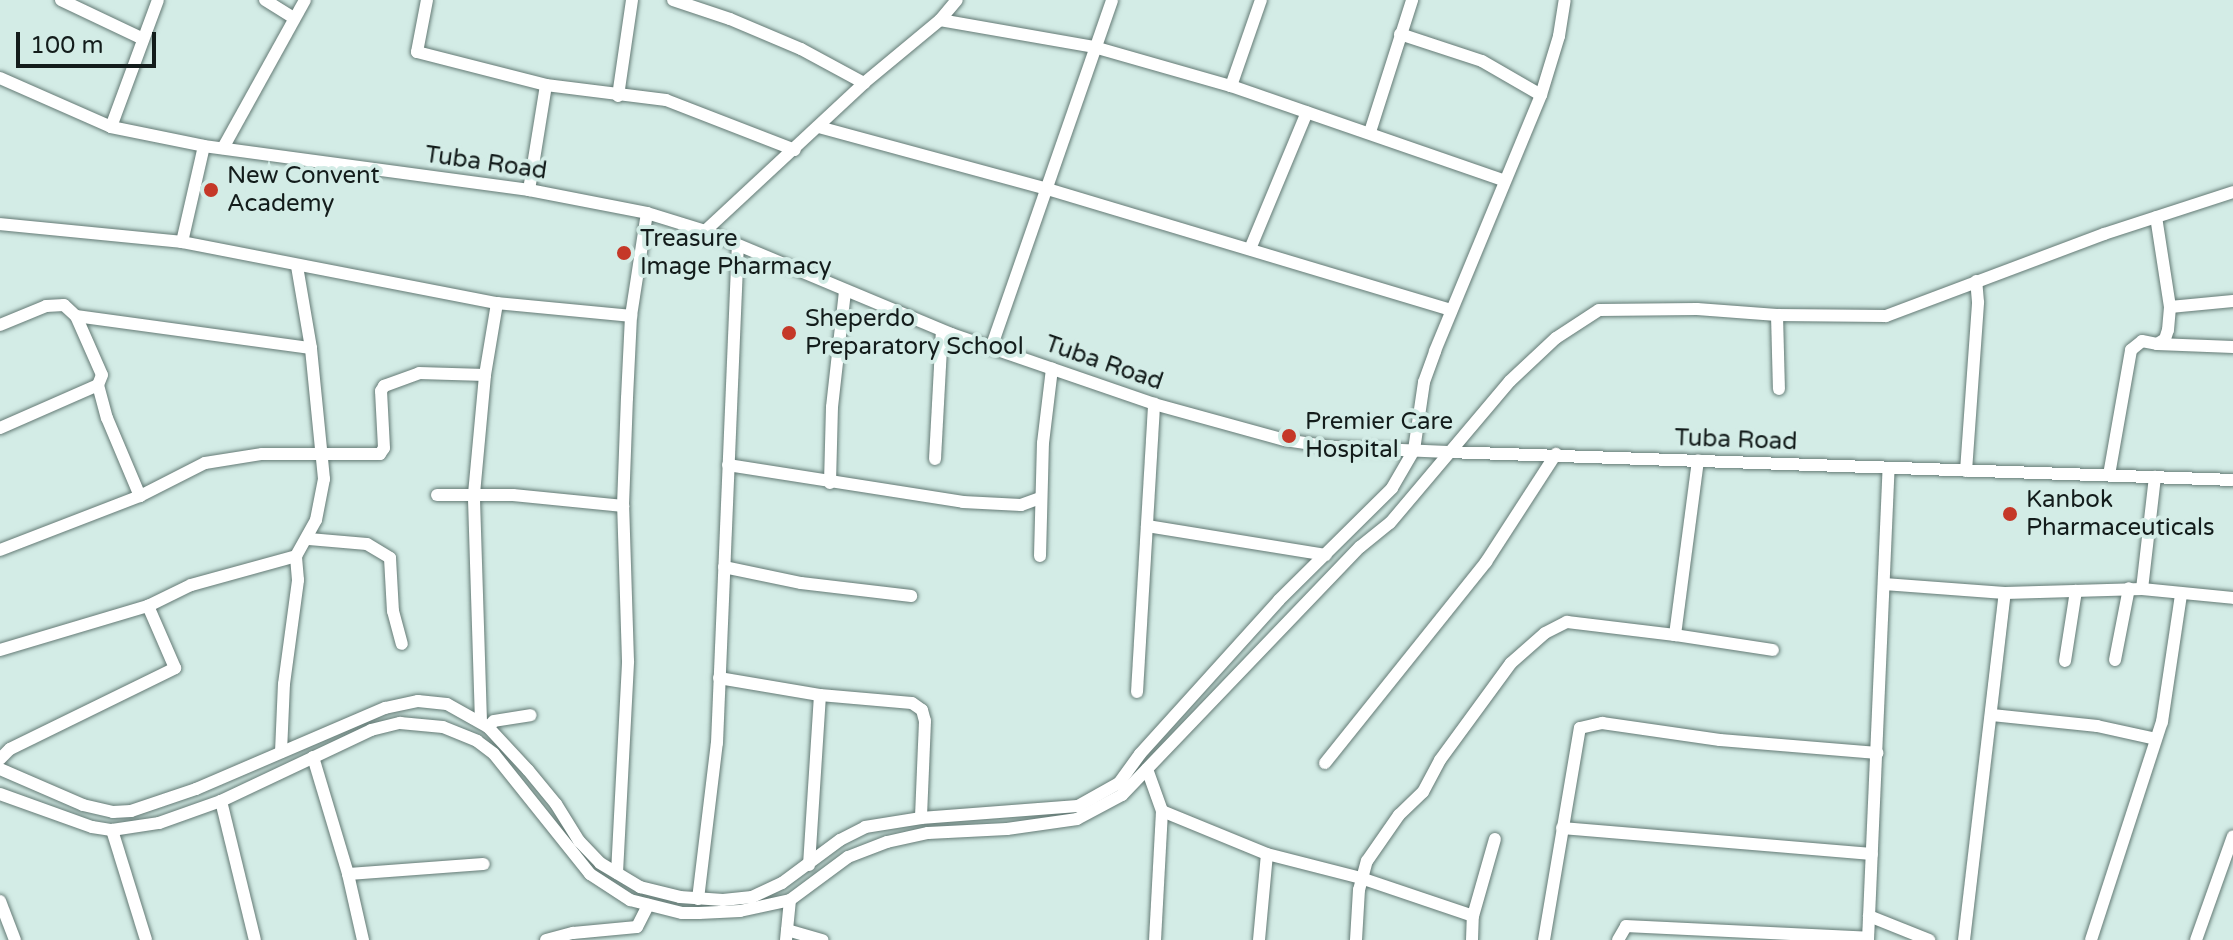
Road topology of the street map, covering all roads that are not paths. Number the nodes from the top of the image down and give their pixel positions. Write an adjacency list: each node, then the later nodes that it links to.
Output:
1 (61, 0): 16 (street)
2 (158, 0): 16 (street)
3 (265, 0): 13 (street)
4 (305, 0): 13 (street)
5 (427, 0): 20 (street)
6 (632, 0): 23 (street)
7 (673, 0): 19 (street)
8 (957, 0): 14 (street)
9 (1112, 0): 17 (street)
10 (1261, 0): 21 (street)
11 (1412, 0): 15 (street)
12 (1565, 0): 22 (street)
13 (294, 18): 29 (street)
14 (940, 20): 17 (street); 19 (street)
15 (1400, 34): 22 (street); 27 (street)
16 (143, 39): 25 (street)
17 (1094, 47): 21 (street); 32 (street)
18 (0, 78): 25 (street, Tuba Road)
19 (864, 83): 26 (street)
20 (546, 85): 23 (street); 33 (street)
21 (1231, 86): 24 (street)
22 (1541, 95): 31 (street)
23 (618, 96): 30 (street)
24 (1307, 112): 27 (street); 41 (street)
25 (111, 127): 28 (street, Tuba Road)
26 (819, 127): 30 (street); 32 (street)
27 (1370, 132): 31 (street)
28 (204, 146): 29 (street, Tuba Road); 39 (street)
29 (223, 148): 33 (street, Tuba Road)
30 (795, 150): 38 (street)
31 (1503, 180): 48 (street)
32 (1044, 188): 41 (street); 57 (street)
33 (529, 190): 35 (street, Tuba Road)
34 (2233, 192): 36 (street)
35 (647, 213): 38 (street, Tuba Road); 51 (street)
36 (2156, 217): 43 (street); 47 (street)
37 (0, 224): 39 (street)
38 (705, 231): 40 (street, Tuba Road)
39 (182, 242): 42 (street)
40 (738, 247): 44 (street, Tuba Road); 70 (street)
41 (1250, 249): 48 (street)
42 (297, 266): 46 (street); 56 (street)
43 (1976, 281): 49 (street); 72 (street)
44 (845, 291): 53 (street, Tuba Road); 76 (street)
45 (2233, 301): 47 (street)
46 (497, 303): 51 (street); 59 (street)
47 (2170, 307): 54 (street)
48 (1451, 310): 64 (street)
49 (1777, 315): 61 (street); 65 (street)
50 (76, 316): 52 (street); 56 (street); 60 (street)
51 (631, 316): 81 (street)
52 (0, 325)
53 (942, 331): 57 (street, Tuba Road); 68 (street)
54 (2157, 344): 55 (street); 73 (street)
55 (2233, 347)
56 (311, 348): 67 (street)
57 (991, 348): 58 (street, Tuba Road)
58 (1052, 369): 62 (street, Tuba Road); 80 (street)
59 (485, 375): 67 (street); 77 (street)
60 (98, 385): 63 (street); 79 (street)
61 (1779, 389)
62 (1154, 404): 64 (street, Tuba Road); 82 (street)
63 (0, 428)
64 (1414, 450): 65 (street, Tuba Road); 85 (street)
65 (1448, 452): 66 (street, Tuba Road); 116 (street)
66 (1556, 454): 69 (street, Tuba Road); 114 (street)
67 (321, 455): 79 (street); 83 (street)
68 (935, 459)
69 (1698, 461): 71 (street, Tuba Road); 97 (street)
70 (728, 465): 76 (street); 88 (street)
71 (1889, 468): 72 (street, Tuba Road); 89 (street)
72 (1966, 471): 73 (street, Tuba Road)
73 (2109, 475): 74 (street, Tuba Road)
74 (2155, 477): 75 (street, Tuba Road); 90 (street)
75 (2233, 480)
76 (830, 483): 80 (street)
77 (474, 494): 78 (street); 81 (street); 108 (street)
78 (437, 495)
79 (140, 496): 84 (street)
80 (1040, 498): 87 (street)
81 (623, 506): 129 (street)
82 (1147, 526): 85 (street); 104 (street)
83 (309, 539): 86 (street); 98 (street)
84 (0, 550)
85 (1326, 555): 120 (street)
86 (296, 556): 96 (street); 110 (street)
87 (1040, 556)
88 (724, 567): 94 (street); 103 (street)
89 (1884, 584): 92 (street); 111 (street)
90 (2136, 589): 91 (street); 93 (street); 101 (street)
91 (2076, 591): 92 (street); 102 (street)
92 (2005, 593): 107 (street)
93 (2181, 595): 95 (street); 109 (street)
94 (911, 596)
95 (2233, 598)
96 (148, 606): 99 (street); 113 (street)
97 (1675, 635): 100 (street); 131 (street)
98 (402, 644)
99 (0, 650)
100 (1773, 650)
101 (2115, 660)
102 (2065, 661)
103 (719, 678): 105 (street); 132 (street)
104 (1137, 692)
105 (820, 695): 120 (street); 128 (street)
106 (531, 715): 108 (street)
107 (1992, 715): 109 (street); 153 (street)
108 (484, 725): 110 (street); 129 (street)
109 (2156, 739): 154 (street)
110 (281, 752): 115 (street)
111 (1877, 753): 121 (street); 126 (street)
112 (313, 757): 118 (street); 130 (street); 135 (street)
113 (0, 759)
114 (1325, 763)
115 (0, 769)
116 (1147, 769): 119 (street); 133 (street)
117 (0, 794): 122 (street)
118 (221, 801): 122 (street); 142 (street)
119 (1162, 811): 125 (street); 146 (street)
120 (921, 818): 128 (street)
121 (1562, 828): 126 (street); 150 (street)
122 (112, 830): 141 (street)
123 (2233, 836): 155 (street)
124 (1495, 839): 136 (street)
125 (1267, 854): 131 (street); 147 (street)
126 (1872, 854): 137 (street)
127 (484, 864): 130 (street)
128 (809, 865): 132 (street)
129 (617, 873): 132 (street)
130 (348, 874): 143 (street)
131 (1361, 878): 136 (street); 148 (street)
132 (698, 899)
133 (790, 900): 135 (street); 138 (street)
134 (0, 901): 140 (street)
135 (648, 905): 144 (street)
136 (1473, 916): 149 (street)
137 (1869, 916): 139 (street); 152 (street)
138 (786, 935): 145 (street)
139 (1868, 939): 151 (street)
140 (15, 940)
141 (146, 940)
142 (255, 940)
143 (363, 940)
144 (546, 940)
145 (823, 940)
146 (1155, 940)
147 (1259, 940)
148 (1356, 940)
149 (1472, 940)
150 (1544, 940)
151 (1618, 940)
152 (1929, 940)
153 (1964, 940)
154 (2091, 940)
155 (2196, 940)

